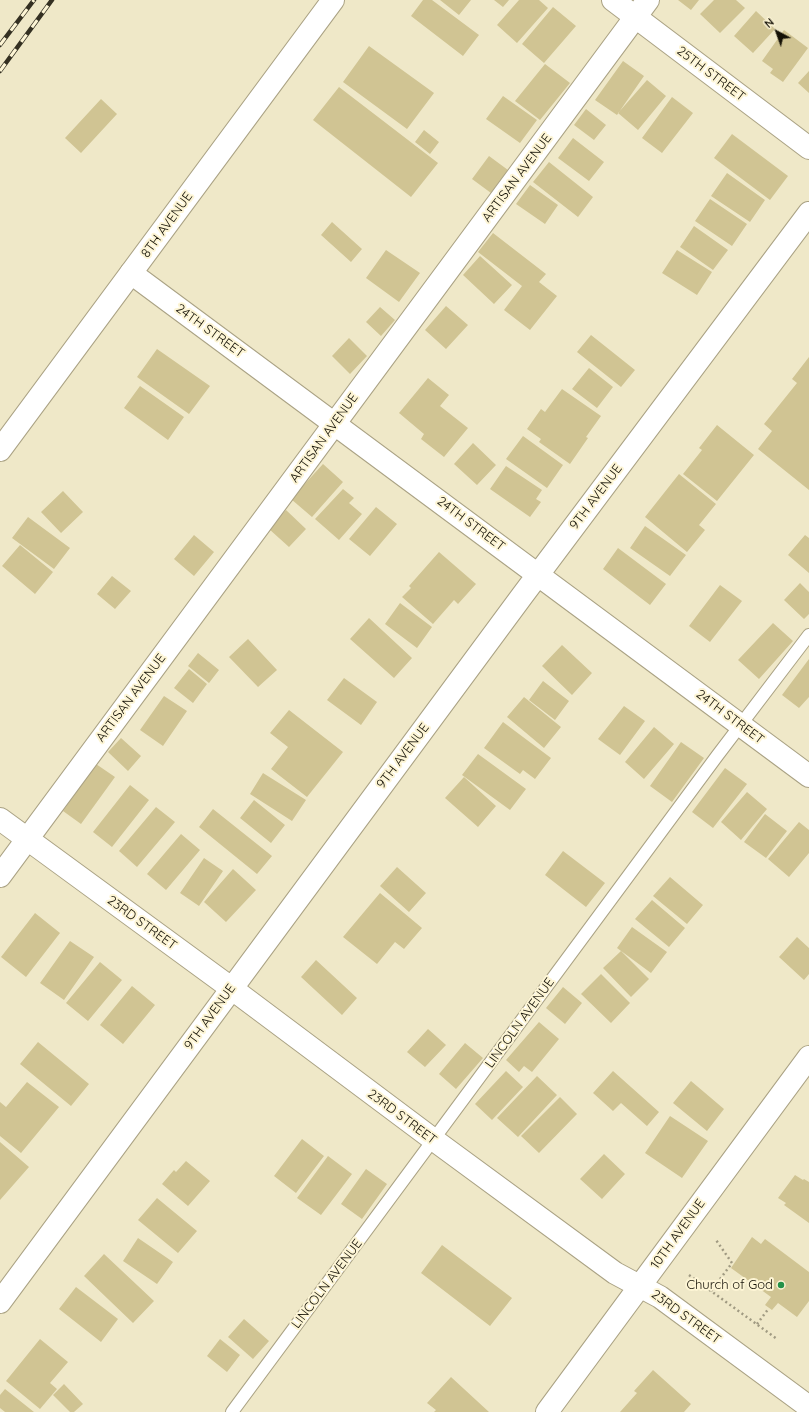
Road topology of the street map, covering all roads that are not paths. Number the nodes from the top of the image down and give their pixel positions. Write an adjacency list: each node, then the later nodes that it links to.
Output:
1 (333, 0): 7 (street, 8TH AVENUE)
2 (613, 0): 4 (street, 25TH STREET)
3 (648, 0): 4 (street, ARTISAN AVENUE)
4 (636, 17): 5 (street, 25TH STREET); 8 (street, ARTISAN AVENUE)
5 (809, 148)
6 (809, 213): 10 (street, 9TH AVENUE)
7 (131, 273): 8 (street, 24TH STREET); 9 (street, 8TH AVENUE)
8 (335, 423): 10 (street, 24TH STREET); 15 (street, ARTISAN AVENUE)
9 (0, 450)
10 (538, 574): 12 (street, 24TH STREET); 17 (street, 9TH AVENUE)
11 (809, 635): 12 (lane, LINCOLN AVENUE)
12 (741, 725): 13 (street, 24TH STREET); 19 (lane, LINCOLN AVENUE)
13 (809, 776)
14 (0, 819): 15 (street, 23RD STREET)
15 (27, 839): 16 (street, ARTISAN AVENUE); 17 (street, 23RD STREET)
16 (0, 876)
17 (231, 988): 19 (street, 23RD STREET); 21 (street, 9TH AVENUE)
18 (809, 1057): 20 (street, 10TH AVENUE)
19 (434, 1140): 20 (street, 23RD STREET); 23 (lane, LINCOLN AVENUE)
20 (640, 1286): 22 (street, 23RD STREET); 24 (street, 10TH AVENUE)
21 (0, 1302)
22 (809, 1407)
23 (232, 1412)
24 (547, 1412)

